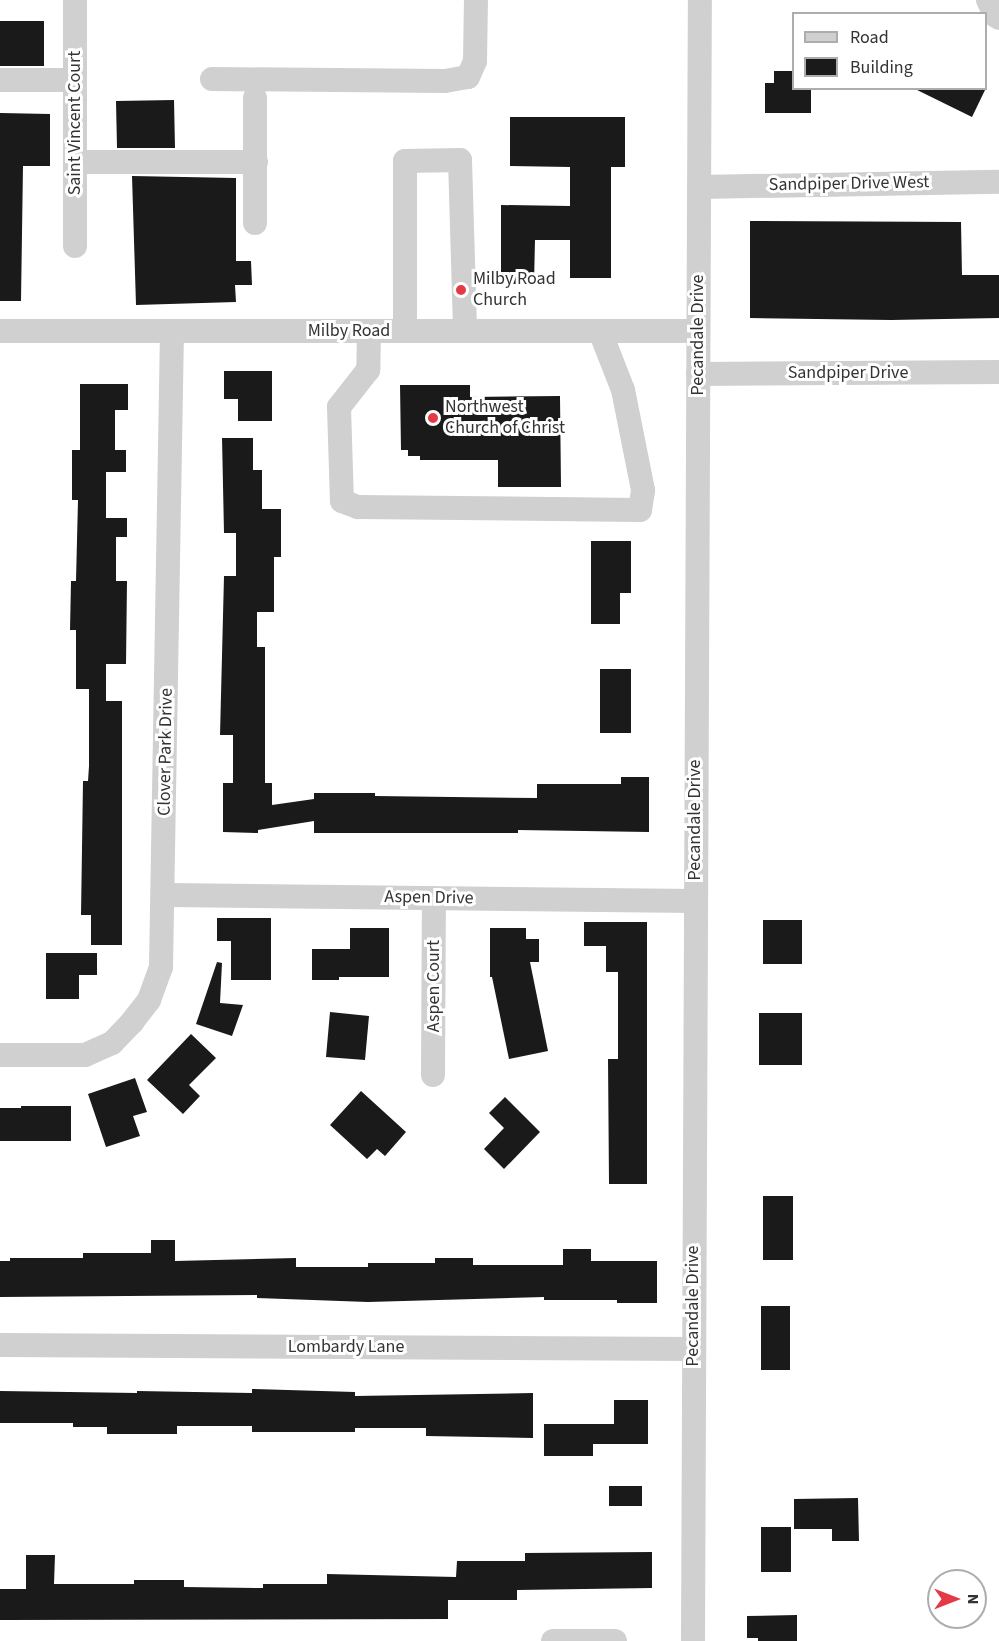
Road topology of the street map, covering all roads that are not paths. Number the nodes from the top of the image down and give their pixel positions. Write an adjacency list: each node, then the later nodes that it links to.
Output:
1 (75, 0): 8 (street, Saint Vincent Court)
2 (476, 0): 6 (street)
3 (700, 0): 13 (street, Pecandale Drive)
4 (988, 0): 5 (street)
5 (999, 18)
6 (212, 79)
7 (0, 80): 8 (street)
8 (75, 80): 10 (street, Saint Vincent Court)
9 (255, 98): 11 (street)
10 (75, 162): 11 (street); 15 (street, Saint Vincent Court)
11 (256, 162): 14 (street)
12 (999, 182): 13 (street, Sandpiper Drive West)
13 (699, 187): 22 (street, Pecandale Drive)
14 (255, 223)
15 (75, 246)
16 (0, 331): 17 (street, Milby Road)
17 (172, 331): 18 (street, Milby Road); 25 (street, Clover Park Drive)
18 (369, 331): 19 (street, Milby Road); 21 (street)
19 (405, 331): 20 (street, Milby Road); 20 (street)
20 (465, 331): 21 (street, Milby Road)
21 (600, 331): 22 (street, Milby Road)
22 (698, 331): 24 (street, Pecandale Drive)
23 (999, 372): 24 (street, Sandpiper Drive)
24 (698, 374): 27 (street, Pecandale Drive)
25 (164, 896): 26 (street, Aspen Drive); 28 (street, Clover Park Drive)
26 (434, 898): 27 (street, Aspen Drive); 29 (street, Aspen Court)
27 (695, 901): 31 (street, Pecandale Drive)
28 (0, 1055)
29 (433, 1075)
30 (0, 1345): 31 (street, Lombardy Lane)
31 (693, 1349): 34 (street, Pecandale Drive)
32 (553, 1641): 33 (street)
33 (615, 1641)
34 (693, 1641)

